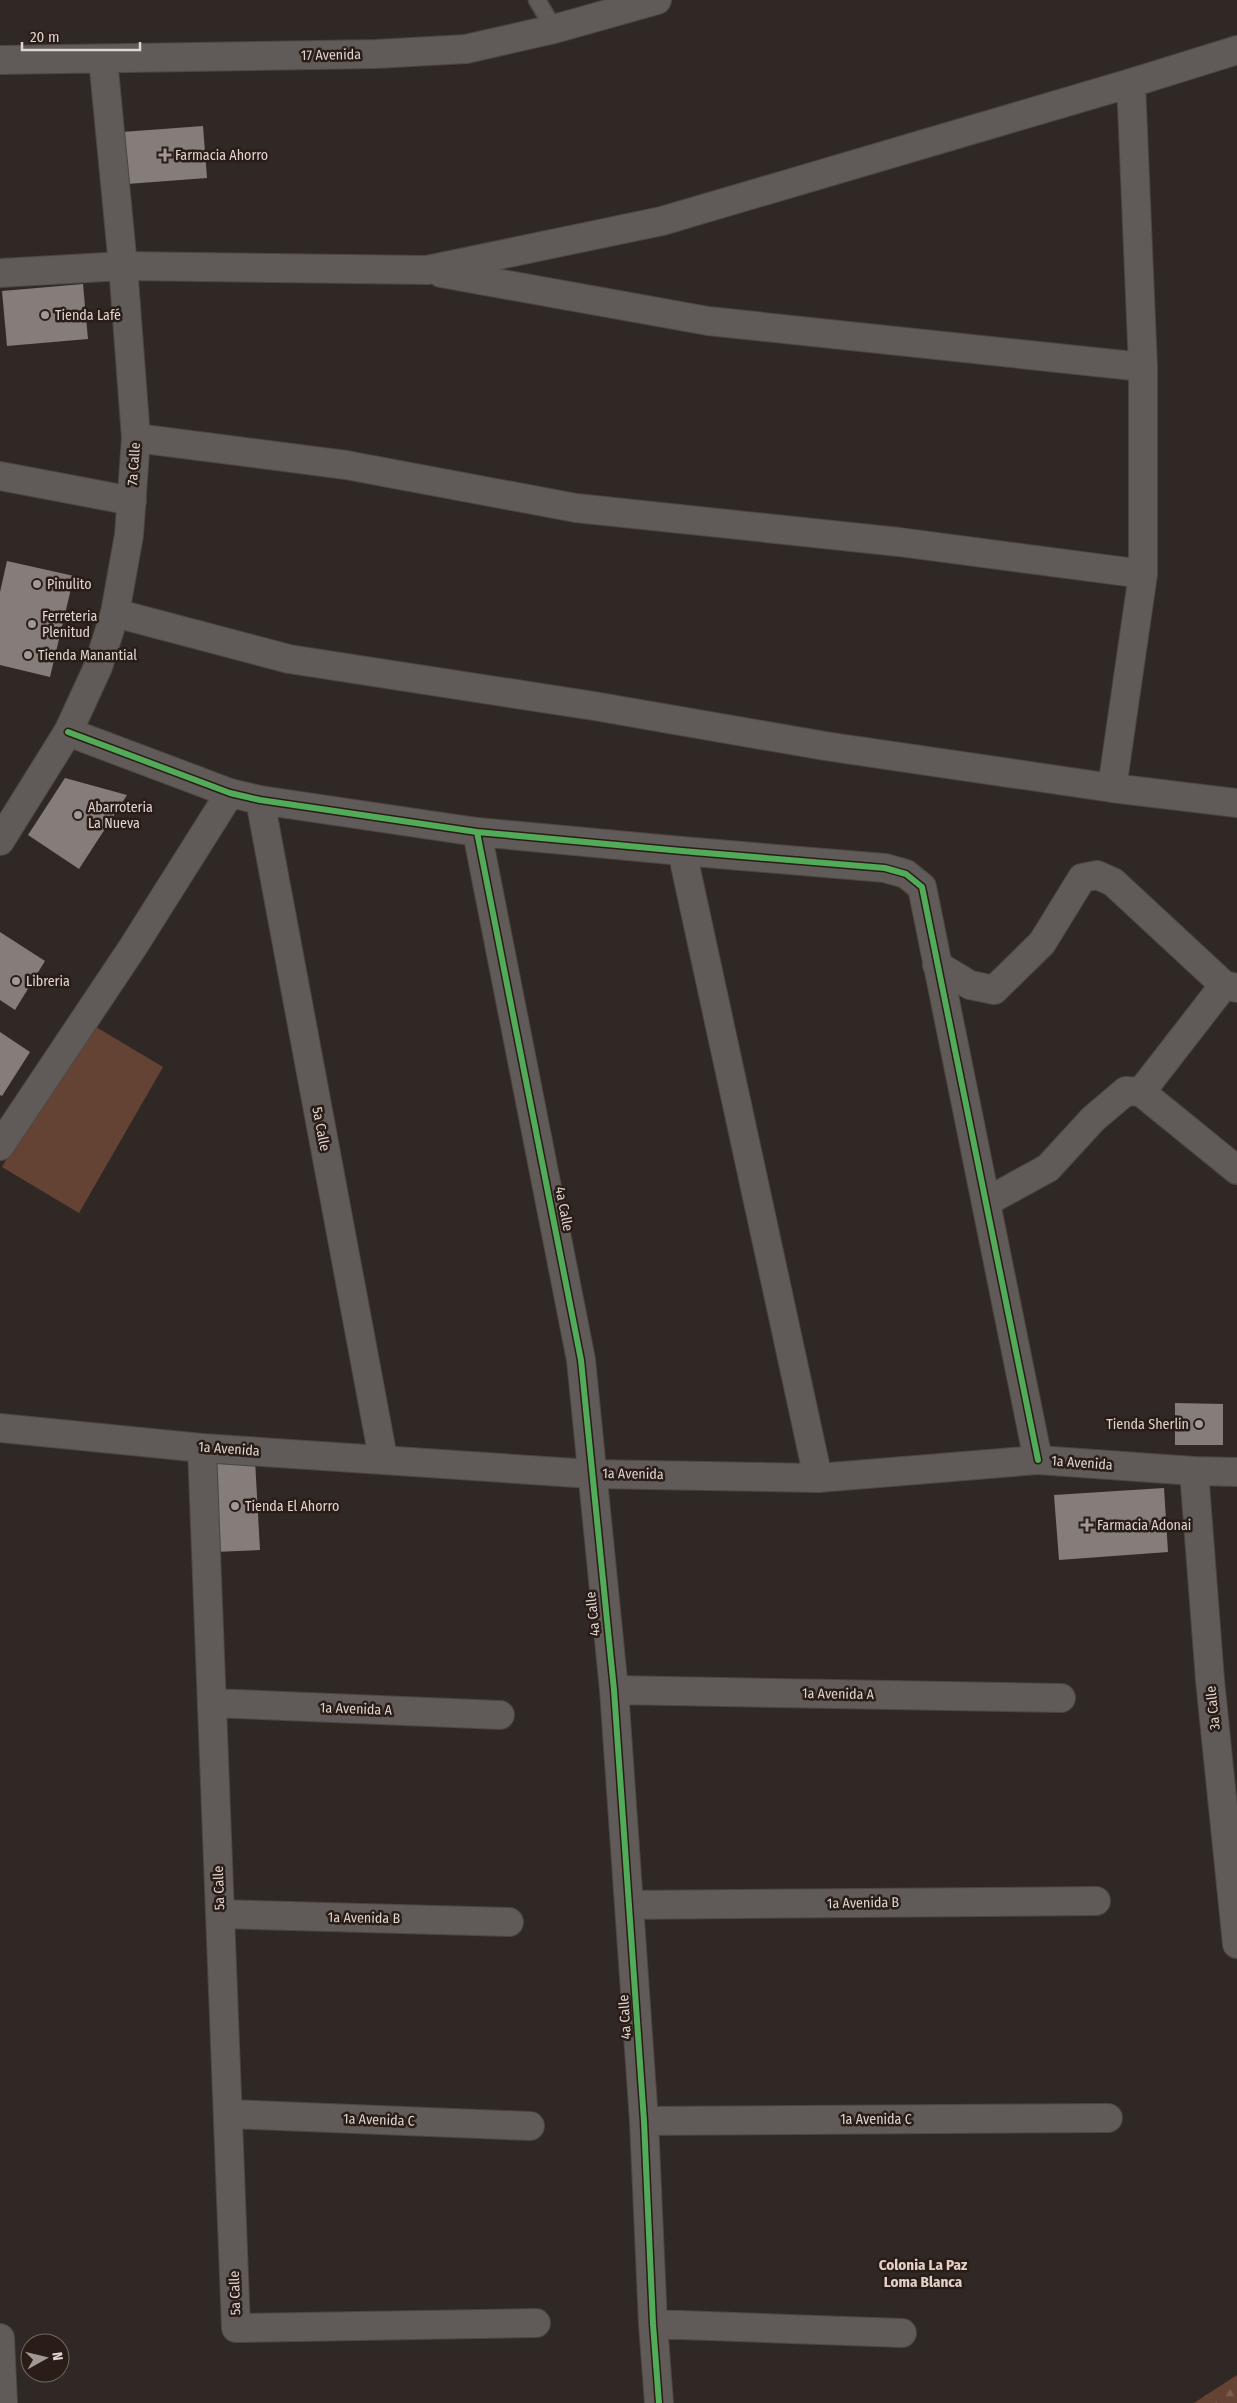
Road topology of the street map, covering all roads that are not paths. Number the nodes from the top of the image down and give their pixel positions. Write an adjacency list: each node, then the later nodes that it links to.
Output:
1 (537, 0): 3 (lane)
2 (656, 0): 3 (street, 17 Avenida)
3 (554, 29): 5 (street, 17 Avenida)
4 (1237, 50): 7 (street)
5 (102, 59): 6 (street, 17 Avenida); 8 (street, 7a Calle)
6 (0, 60)
7 (1131, 83): 9 (street); 11 (street)
8 (123, 266): 9 (street); 10 (street); 12 (street, 7a Calle)
9 (427, 270): 11 (street)
10 (0, 273)
11 (1143, 367): 15 (street)
12 (136, 438): 14 (street, 7a Calle); 15 (street)
13 (0, 476): 14 (street)
14 (132, 501): 16 (street, 7a Calle)
15 (1143, 574): 18 (street)
16 (115, 613): 17 (street, 7a Calle); 18 (street)
17 (68, 732): 19 (street); 23 (street, 7a Calle)
18 (1112, 788): 21 (street)
19 (230, 793): 20 (street); 28 (street)
20 (260, 800): 22 (street); 33 (street, 5a Calle)
21 (1237, 803)
22 (477, 832): 24 (street); 37 (street, 4a Calle)
23 (0, 841)
24 (682, 851): 25 (street); 38 (street)
25 (937, 965): 26 (street); 30 (street)
26 (1231, 987): 27 (street)
27 (1141, 1092): 29 (street); 30 (street)
28 (0, 1146)
29 (1237, 1170)
30 (986, 1202): 34 (street)
31 (0, 1428): 32 (street, 1a Avenida)
32 (202, 1448): 33 (street, 1a Avenida); 41 (street, 5a Calle)
33 (382, 1458): 37 (street, 1a Avenida)
34 (1038, 1460): 35 (street, 1a Avenida); 38 (street, 1a Avenida)
35 (1194, 1472): 36 (street, 1a Avenida); 47 (street, 3a Calle)
36 (1237, 1472)
37 (591, 1474): 38 (street, 1a Avenida); 39 (street, 4a Calle)
38 (818, 1478)
39 (614, 1690): 40 (street, 1a Avenida A); 44 (street, 4a Calle)
40 (1061, 1698)
41 (212, 1703): 42 (street, 1a Avenida A); 45 (street, 5a Calle)
42 (500, 1715)
43 (1096, 1901): 44 (street, 1a Avenida B)
44 (630, 1906): 50 (street, 4a Calle)
45 (220, 1914): 46 (street, 1a Avenida B); 48 (street, 5a Calle)
46 (509, 1922)
47 (1237, 1944)
48 (228, 2114): 51 (street, 1a Avenida C); 52 (street, 5a Calle)
49 (1108, 2118): 50 (street, 1a Avenida C)
50 (644, 2121): 53 (street, 4a Calle)
51 (530, 2126)
52 (536, 2322)
53 (652, 2324): 54 (street); 57 (street, 4a Calle)
54 (902, 2333)
55 (0, 2338): 56 (street)
56 (3, 2403)
57 (659, 2403)

